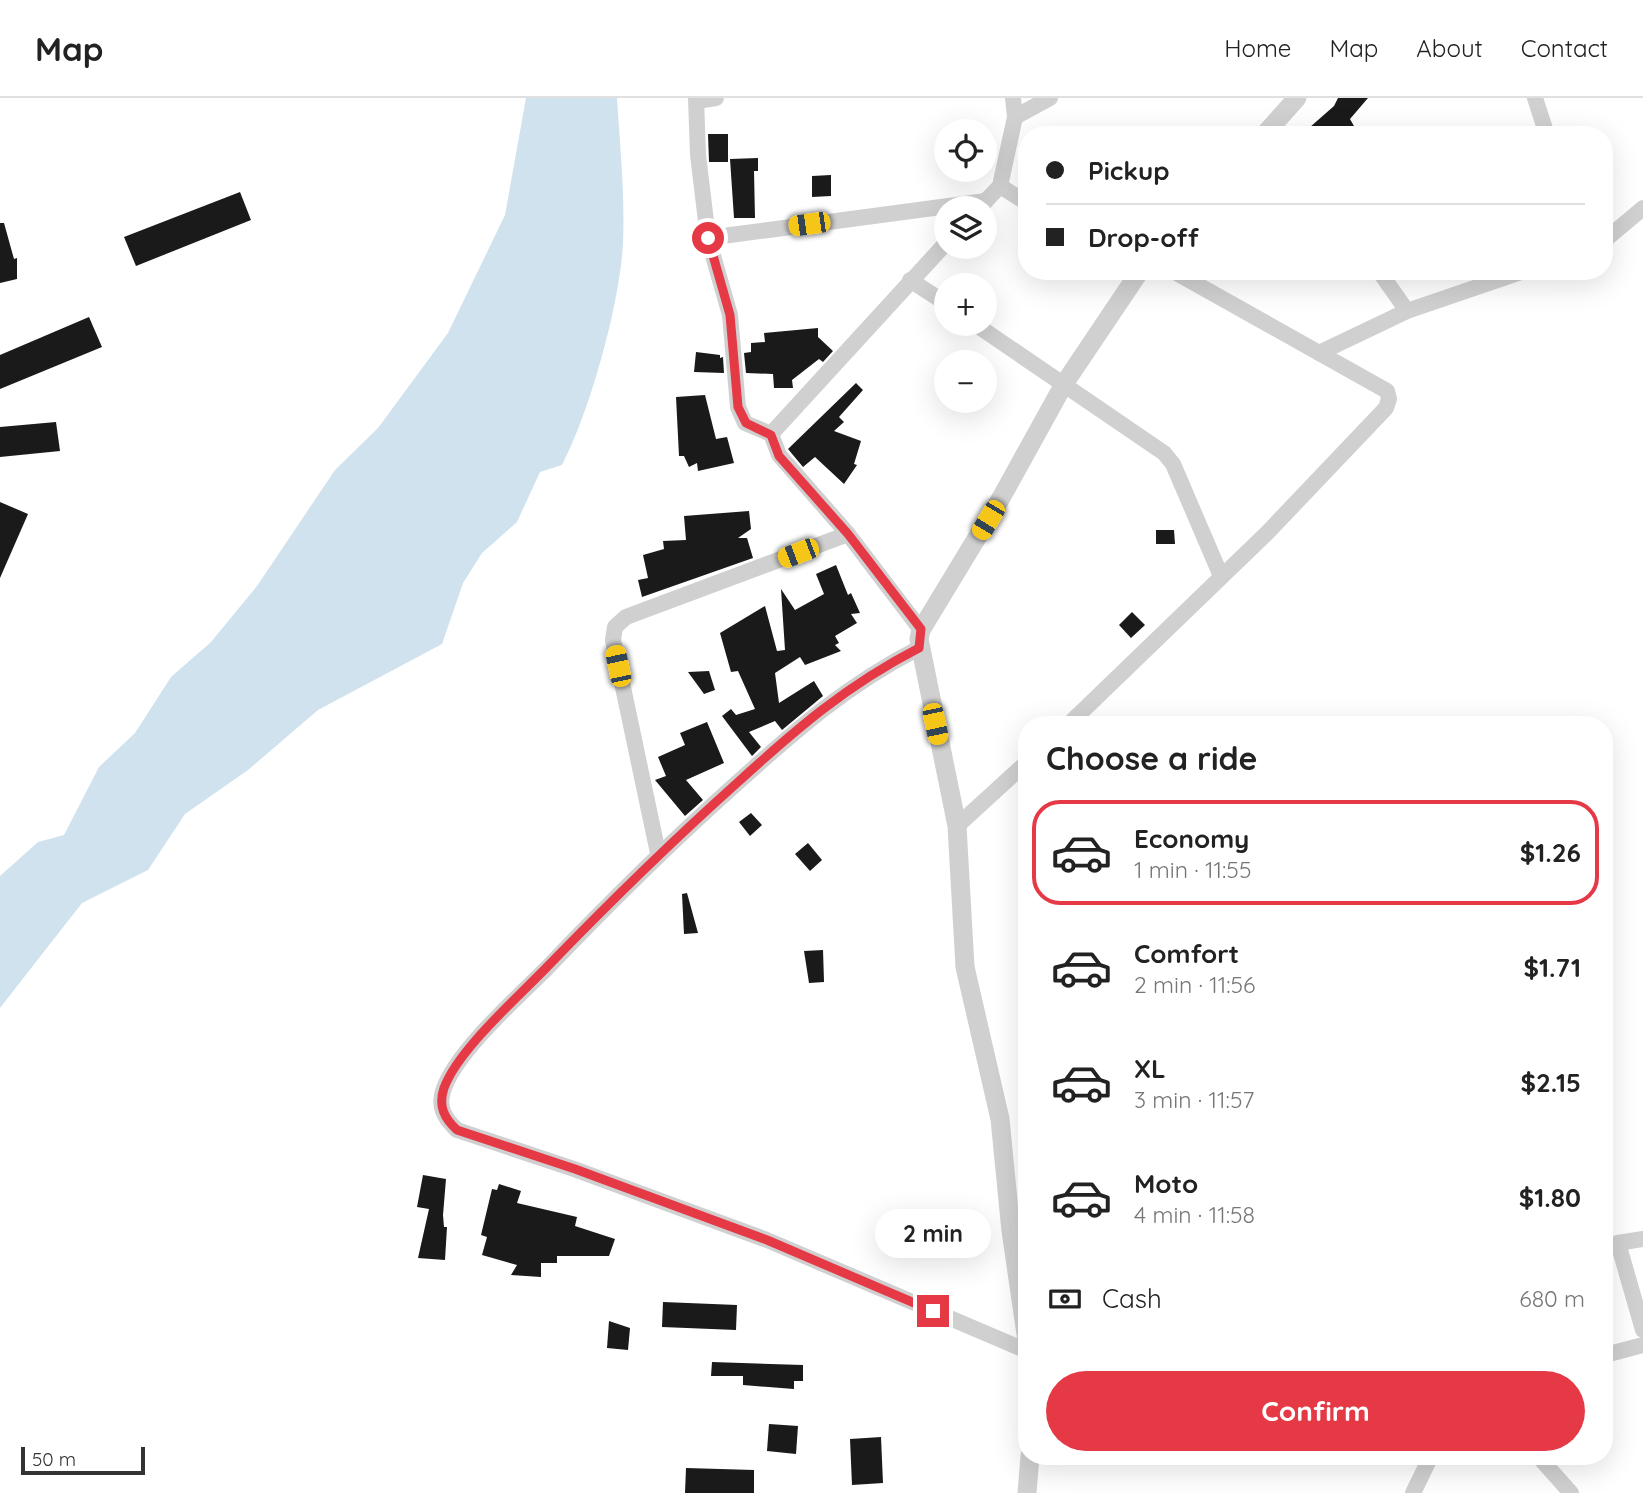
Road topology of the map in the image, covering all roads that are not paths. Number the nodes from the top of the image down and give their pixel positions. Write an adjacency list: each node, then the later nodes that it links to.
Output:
1 (716, 98): 6 (street)
2 (1013, 98): 7 (street)
3 (1050, 98): 7 (street)
4 (1297, 98): 8 (street)
5 (1535, 98): 9 (street)
6 (697, 99): 16 (street)
7 (1015, 117): 10 (street)
8 (1277, 126)
9 (1544, 126)
10 (1000, 186): 11 (street); 12 (street)
11 (991, 196)
12 (1018, 197)
13 (1643, 208): 15 (street)
14 (934, 210): 16 (street)
15 (1613, 233)
16 (708, 238): 28 (street)
17 (934, 255): 18 (street)
18 (910, 280): 23 (street); 28 (street)
19 (1133, 280): 27 (street)
20 (1189, 280): 26 (street)
21 (1385, 280): 24 (street)
22 (1498, 280): 24 (street)
23 (934, 296)
24 (1407, 311): 26 (street)
25 (993, 336): 27 (street)
26 (1319, 353): 30 (street)
27 (1064, 384): 30 (street); 31 (street)
28 (771, 435): 29 (street)
29 (848, 534): 31 (street); 35 (street)
30 (1221, 576): 32 (street)
31 (920, 639): 34 (street); 35 (street)
32 (1077, 716)
33 (1018, 770): 34 (street)
34 (957, 826): 39 (street)
35 (658, 853): 42 (street)
36 (1643, 1239): 37 (street)
37 (1613, 1246)
38 (1613, 1251): 40 (street)
39 (1018, 1279)
40 (1643, 1330)
41 (1643, 1345): 43 (street)
42 (1018, 1347)
43 (1613, 1353)
44 (1029, 1465): 47 (street)
45 (1427, 1465): 48 (street)
46 (1546, 1465): 49 (street)
47 (1027, 1493)
48 (1413, 1493)
49 (1571, 1493)

